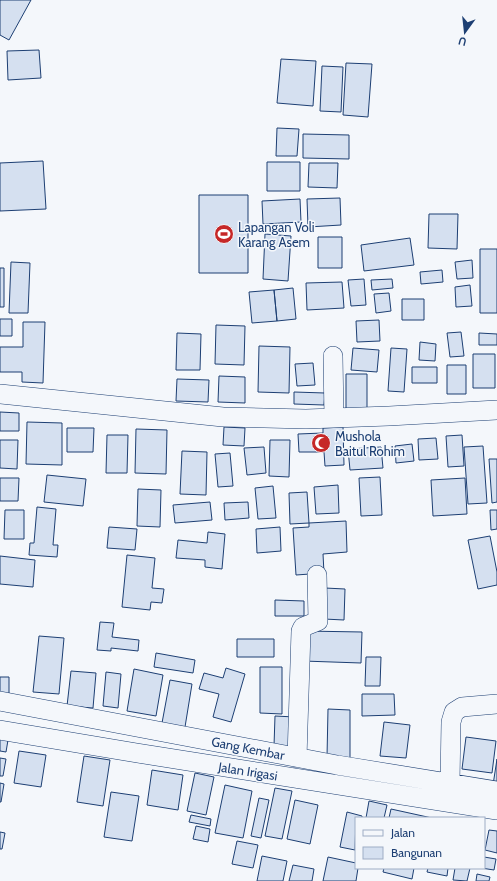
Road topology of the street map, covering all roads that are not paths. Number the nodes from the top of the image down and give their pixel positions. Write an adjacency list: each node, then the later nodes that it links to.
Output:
1 (333, 356): 4 (street)
2 (0, 394): 4 (street)
3 (497, 410): 4 (street)
4 (334, 418)
5 (316, 575): 9 (street)
6 (0, 701): 9 (street, Gang Kembar)
7 (497, 704): 10 (street)
8 (0, 730): 12 (street, Jalan Irigasi)
9 (297, 758): 10 (street, Gang Kembar)
10 (450, 783): 11 (street, Gang Kembar)
11 (497, 790)
12 (497, 810)

